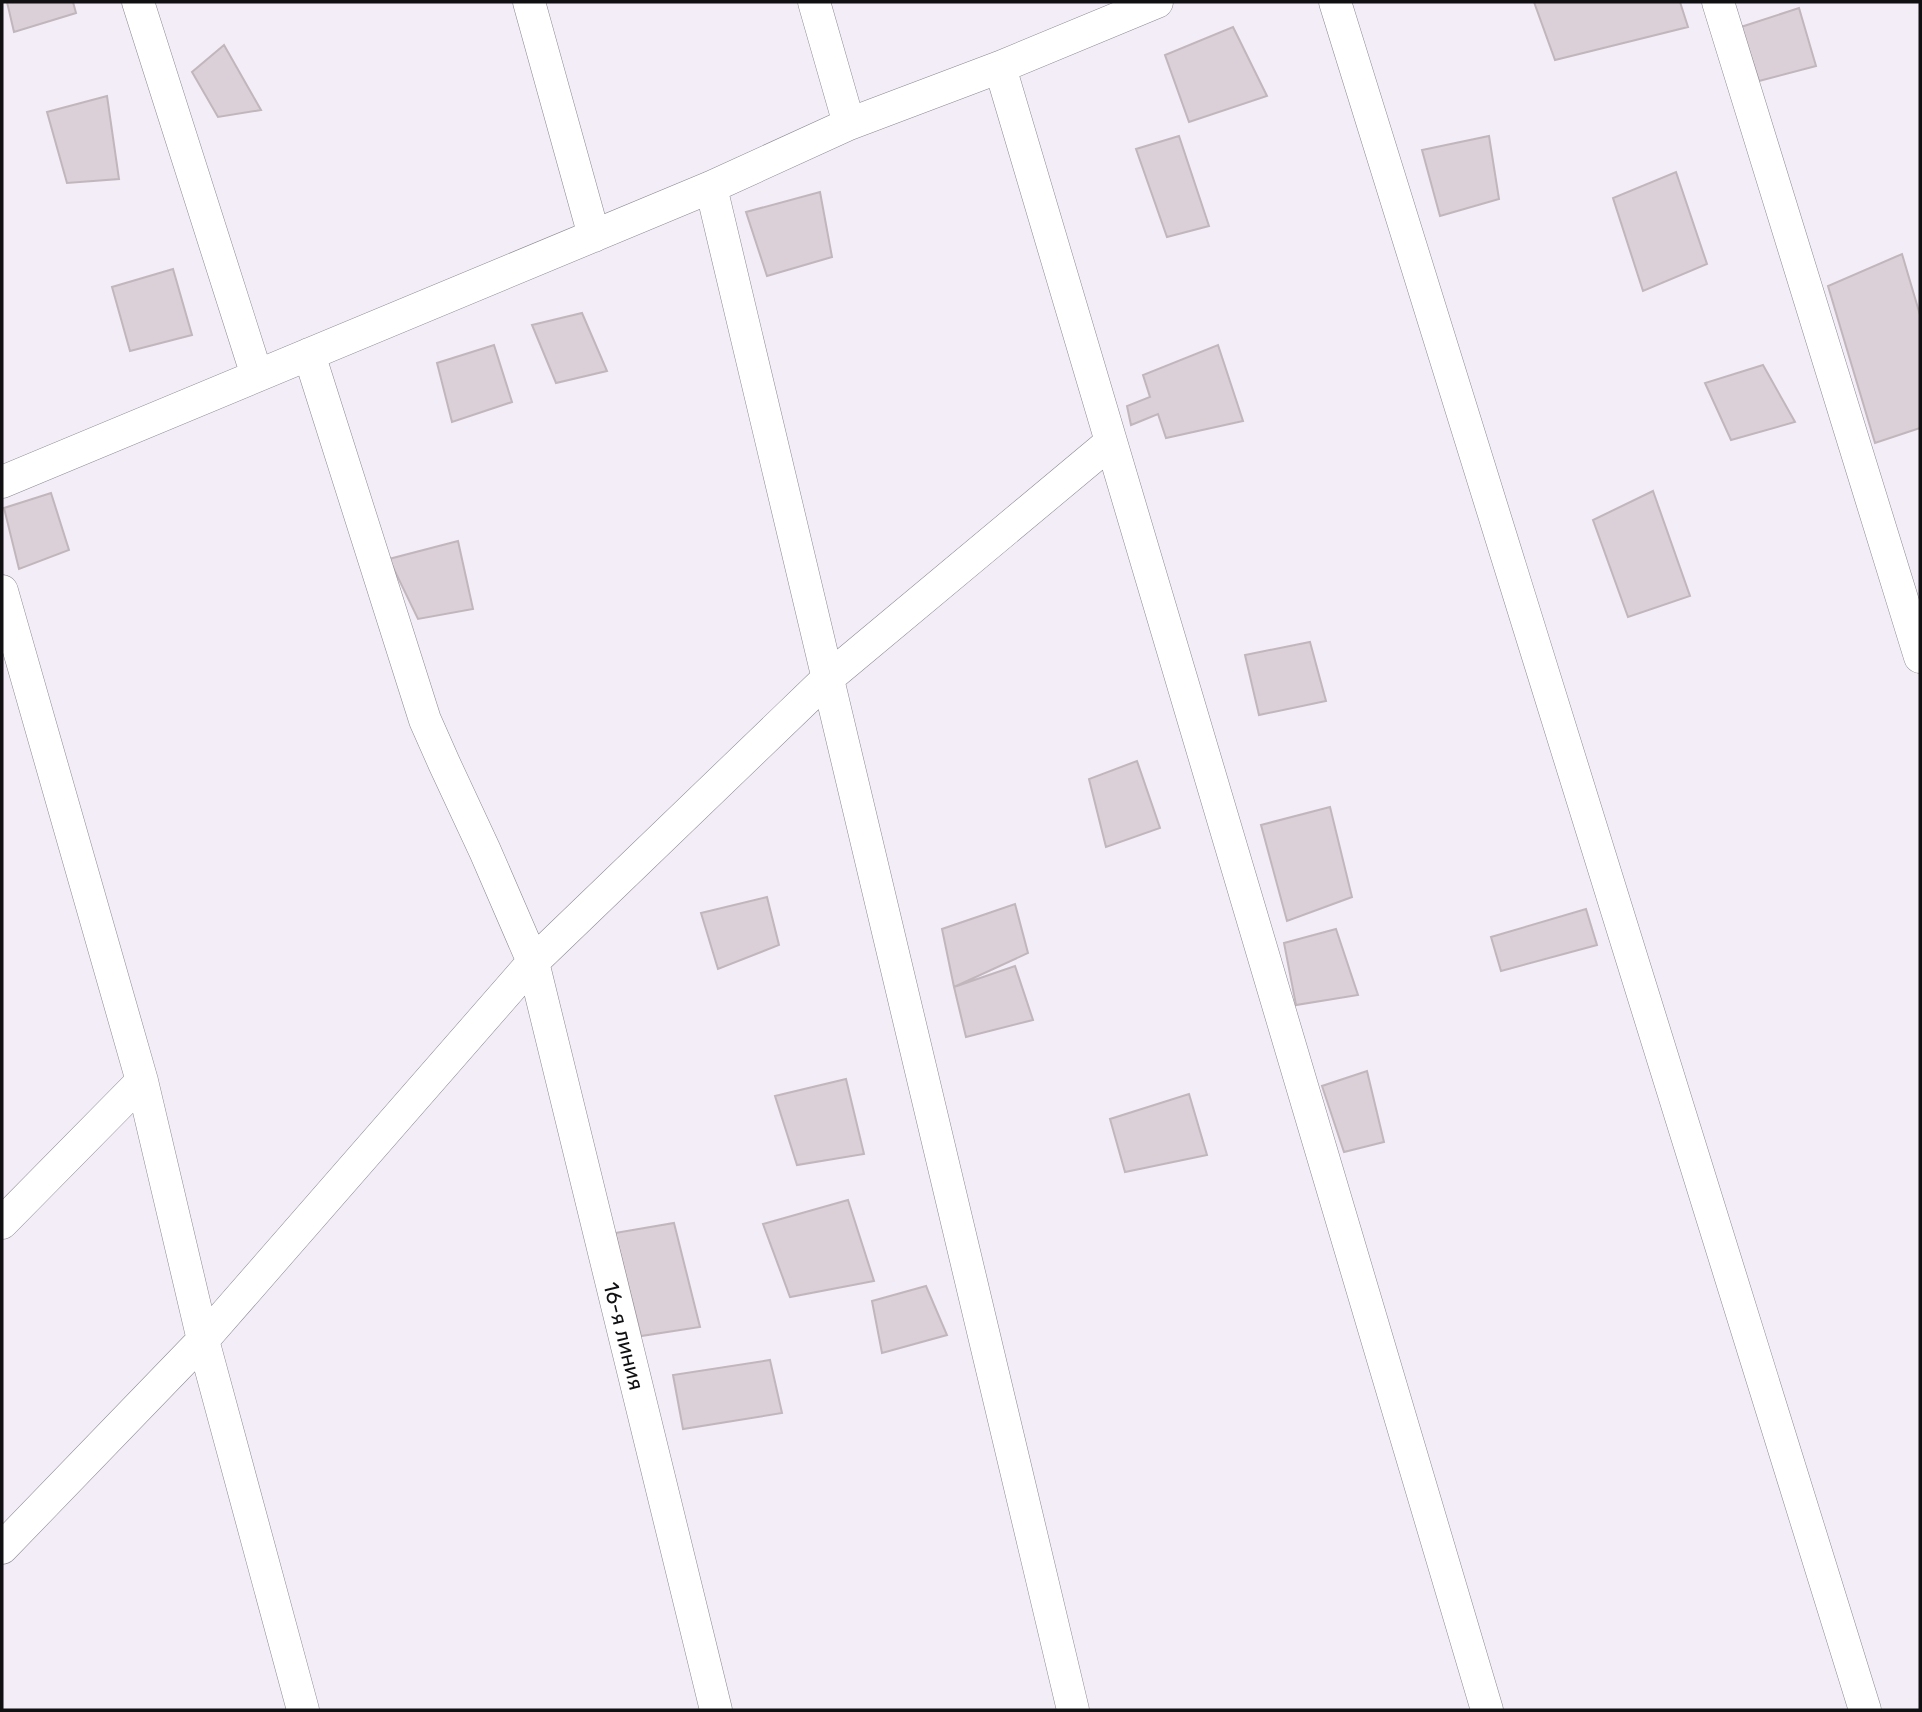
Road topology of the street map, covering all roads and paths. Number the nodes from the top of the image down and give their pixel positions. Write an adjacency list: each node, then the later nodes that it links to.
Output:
1 (138, 2): 12 (street)
2 (529, 2): 10 (street)
3 (814, 2): 8 (street)
4 (1157, 2): 7 (street)
5 (1335, 2): 27 (street)
6 (1718, 2): 16 (street)
7 (1000, 67): 8 (street); 13 (street)
8 (849, 124): 9 (street)
9 (711, 187): 10 (street); 17 (street)
10 (594, 236): 11 (street)
11 (309, 354): 12 (street); 18 (street, 16-я линия)
12 (257, 376): 14 (street)
13 (1111, 442): 17 (street); 23 (street)
14 (2, 482)
15 (2, 591): 19 (street)
16 (1920, 657)
17 (828, 678): 18 (street); 26 (street)
18 (533, 962): 21 (street); 25 (street, 16-я линия)
19 (142, 1081): 20 (street); 21 (street)
20 (2, 1223)
21 (203, 1340): 22 (street); 24 (street)
22 (2, 1548)
23 (1482, 1709)
24 (303, 1710)
25 (716, 1710)
26 (1073, 1710)
27 (1865, 1710)

